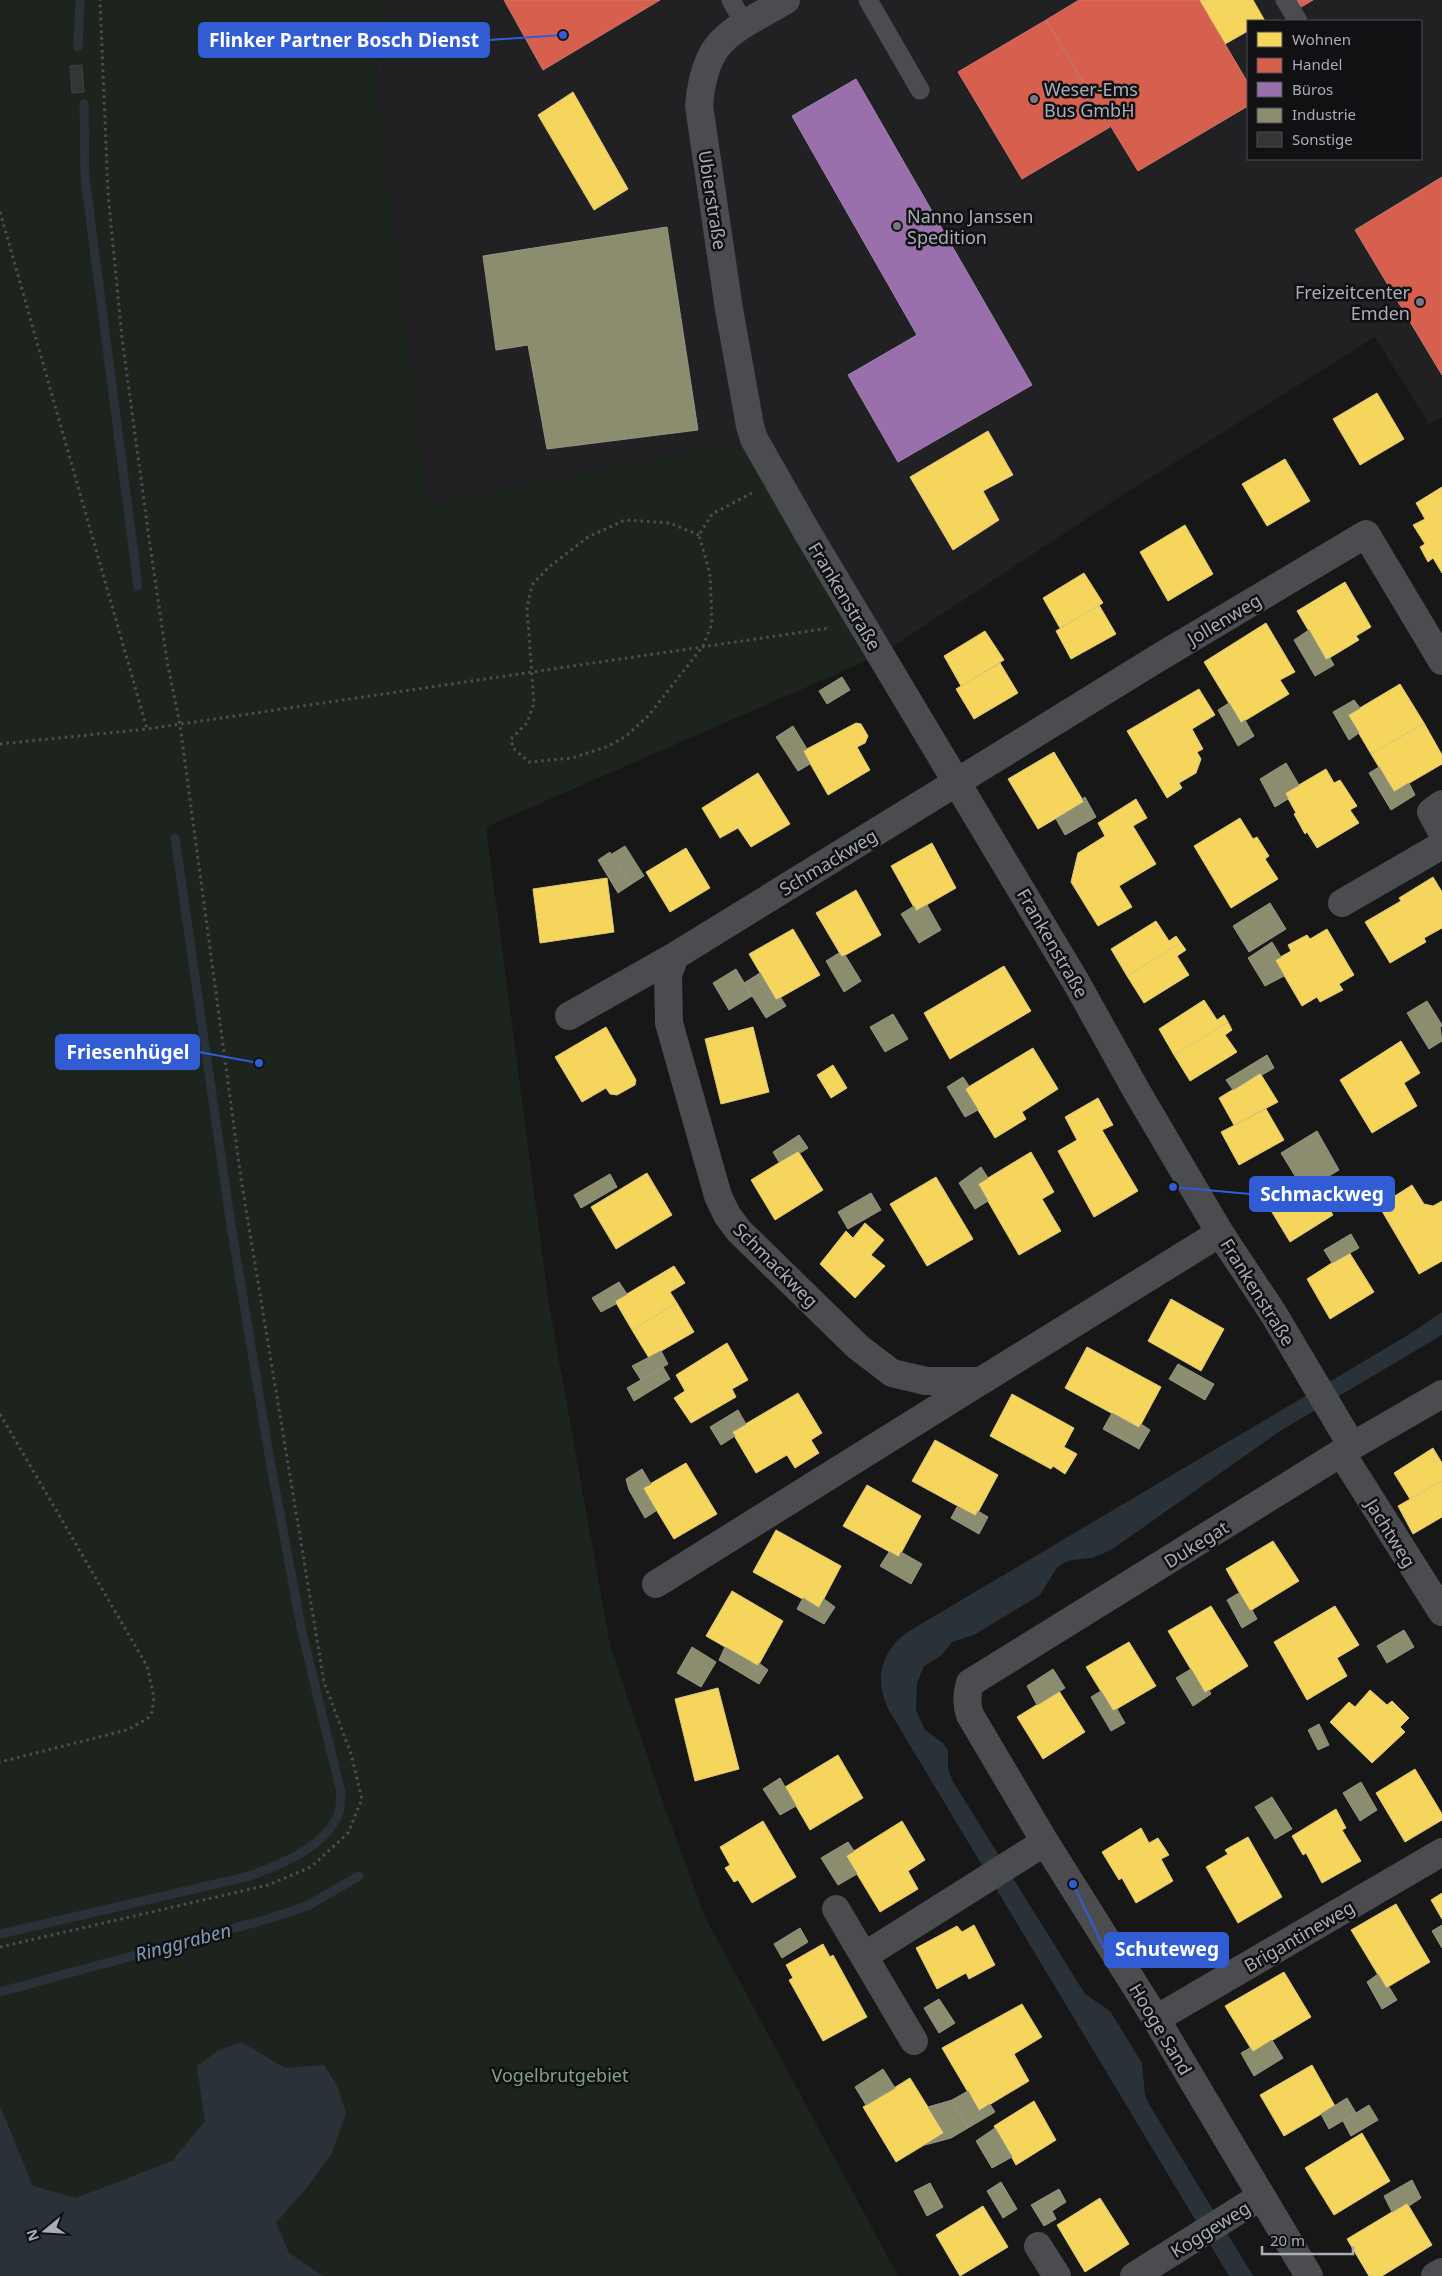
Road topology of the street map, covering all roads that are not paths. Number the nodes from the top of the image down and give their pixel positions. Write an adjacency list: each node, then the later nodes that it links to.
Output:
1 (731, 0): 6 (lane)
2 (786, 0): 6 (street, Ubierstraße)
3 (868, 0): 7 (lane)
4 (1285, 0): 5 (lane)
5 (1297, 20)
6 (744, 25): 8 (street, Ubierstraße)
7 (920, 90)
8 (754, 439): 10 (street, Frankenstraße)
9 (1442, 661): 10 (street, Jollenweg)
10 (956, 782): 15 (street, Schmackweg); 17 (street, Frankenstraße)
11 (1442, 804): 12 (street)
12 (1442, 832)
13 (1442, 845): 14 (street)
14 (1342, 903)
15 (675, 956): 16 (street, Schmackweg); 18 (street, Schmackweg)
16 (569, 1016)
17 (1220, 1233): 18 (street); 20 (street, Frankenstraße)
18 (981, 1381): 21 (street)
19 (1442, 1394): 20 (street, Dukegat)
20 (1347, 1450): 22 (street, Jachtweg); 23 (street, Dukegat)
21 (656, 1584)
22 (1442, 1612)
23 (967, 1705): 24 (street, Hooge Sand)
24 (1045, 1842): 27 (street); 28 (street, Hooge Sand)
25 (1442, 1852): 28 (street, Brigantineweg)
26 (836, 1909): 27 (street)
27 (864, 1956): 29 (street)
28 (1156, 2019): 30 (street, Hooge Sand)
29 (914, 2041)
30 (1260, 2197): 34 (street, Koggeweg); 35 (street, Hooge Sand)
31 (1038, 2246): 33 (street)
32 (1442, 2272): 36 (street)
33 (1057, 2276)
34 (1134, 2276)
35 (1308, 2276)
36 (1435, 2276)

